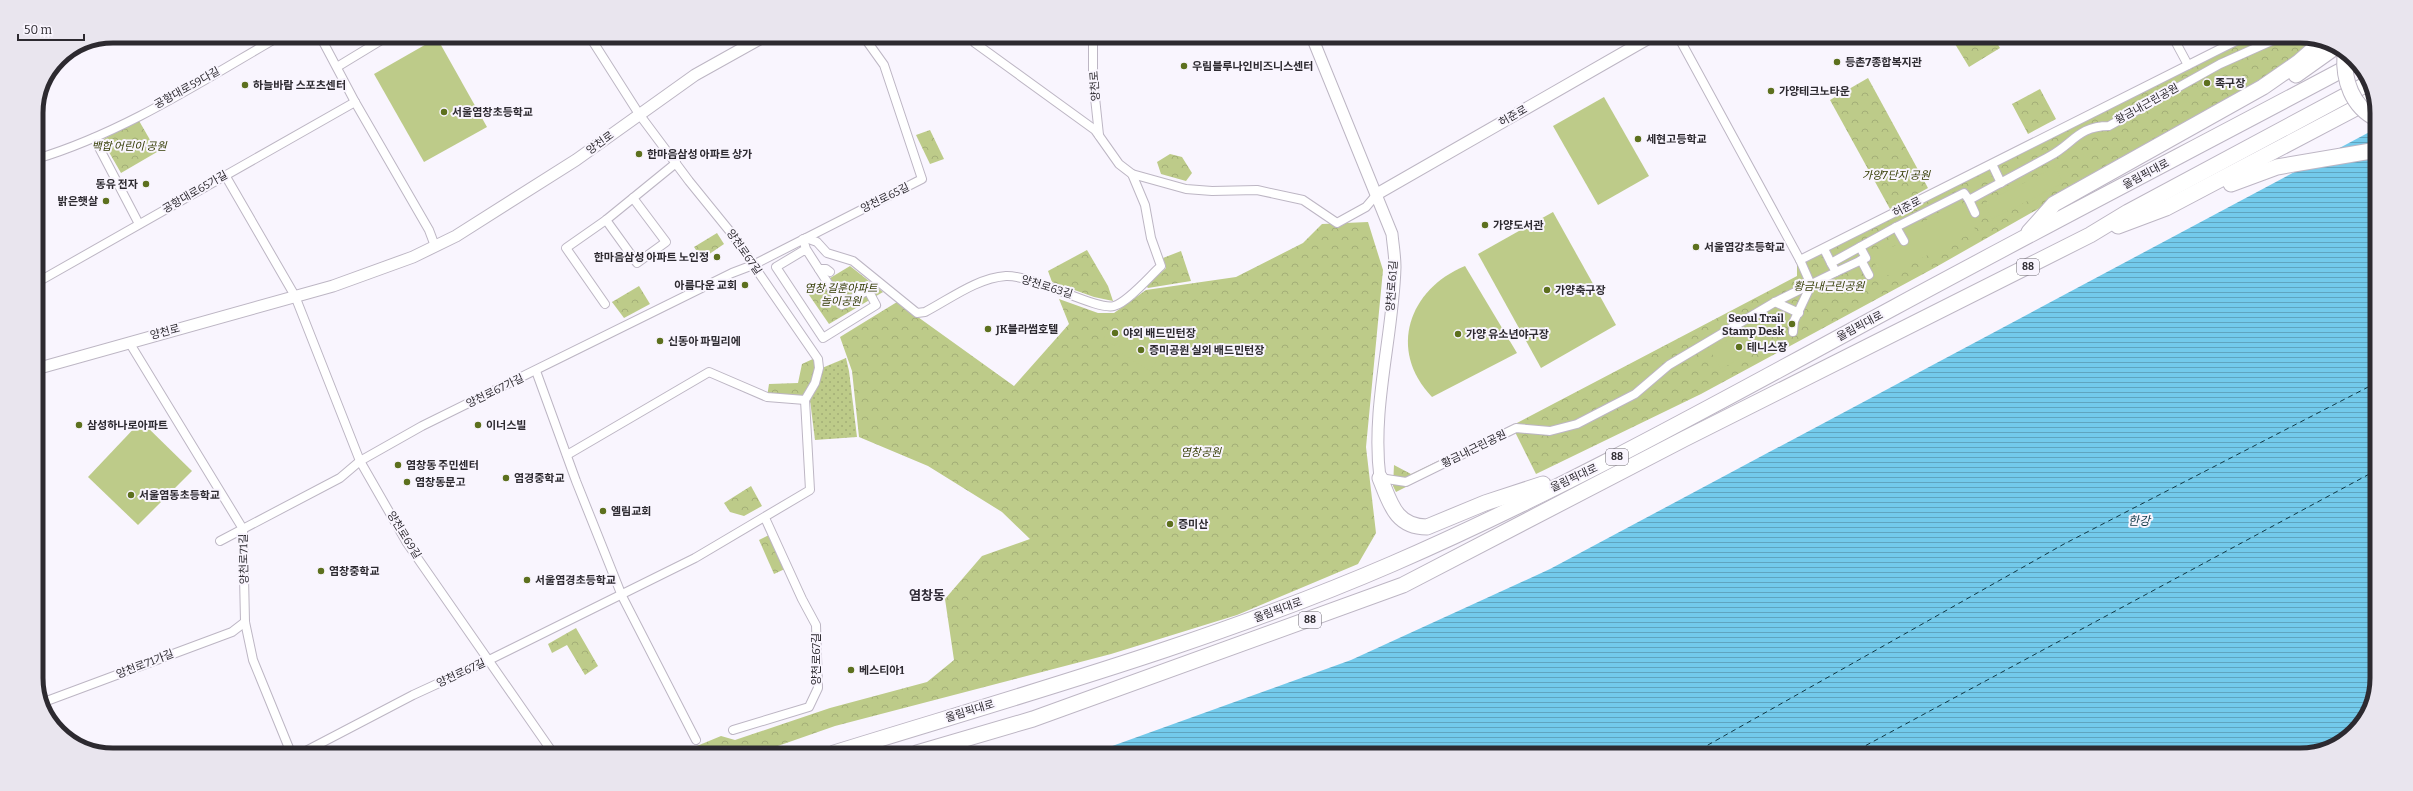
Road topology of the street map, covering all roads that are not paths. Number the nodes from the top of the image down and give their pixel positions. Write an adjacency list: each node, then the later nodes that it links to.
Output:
1 (265, 43): 28 (street, 공항대로59다길)
2 (324, 43): 20 (street)
3 (376, 43): 20 (street)
4 (594, 43): 25 (street, 양천로67길)
5 (752, 43): 25 (main road, 양천로)
6 (868, 43): 46 (street, 양천로65길)
7 (975, 43): 27 (street, 양천로63길)
8 (1093, 43): 27 (street, 양천로)
9 (1314, 43): 36 (main road, 양천로61길)
10 (1640, 43): 36 (main road, 허준로)
11 (1682, 43): 52 (street)
12 (2177, 43): 18 (street)
13 (2232, 43): 18 (street, 허준로)
14 (2267, 43): 35 (street, 황금내근린공원)
15 (2318, 45): 24 (highway)
16 (2331, 50): 24 (highway)
17 (2345, 59): 26 (highway, bridge)
18 (2188, 65): 32 (street, 허준로)
19 (2351, 65): 47 (highway, 올림픽대로 / 88)
20 (337, 67): 23 (street)
21 (2364, 85): 44 (highway, 올림픽대로 / 88)
22 (2369, 101): 39 (highway)
23 (355, 102): 34 (street, 공항대로65가길); 48 (street)
24 (2222, 110): 47 (highway)
25 (639, 114): 31 (street, 양천로67길); 48 (main road, 양천로)
26 (2370, 114)
27 (1099, 135): 33 (street, 양천로63길)
28 (94, 138): 30 (street, 공항대로59다길); 42 (street)
29 (2370, 151): 39 (highway)
30 (43, 157)
31 (676, 163): 37 (street); 55 (street, 양천로67길)
32 (1992, 164): 35 (street); 51 (street, 허준로)
33 (1132, 174): 36 (street, 양천로63길); 46 (street, 양천로63길)
34 (225, 175): 42 (street, 공항대로65가길); 62 (street)
35 (2001, 183): 38 (street, 황금내근린공원)
36 (1377, 194): 74 (main road, 양천로61길)
37 (633, 198): 41 (street); 41 (street)
38 (1968, 200): 40 (street); 43 (street)
39 (2166, 208): 44 (highway)
40 (1975, 213)
41 (606, 220): 64 (street)
42 (139, 224): 60 (street, 공항대로65가길)
43 (1896, 227): 45 (street); 49 (street)
44 (2090, 235): 88 (highway, 올림픽대로 / 88)
45 (1904, 238)
46 (804, 239): 50 (street); 55 (street, 양천로65길)
47 (2021, 240): 73 (highway, 올림픽대로 / 88)
48 (435, 246): 62 (main road, 양천로)
49 (1860, 247): 53 (street); 54 (street)
50 (806, 249): 56 (street); 56 (street)
51 (1824, 249): 52 (street, 허준로); 54 (street)
52 (1800, 260): 61 (street)
53 (1861, 260): 58 (street, 황금내근린공원); 59 (street)
54 (1831, 263): 58 (street)
55 (753, 265): 69 (street, 양천로67가길); 70 (street, 양천로67길)
56 (819, 269): 57 (street)
57 (830, 272)
58 (1836, 272): 61 (street, 황금내근린공원)
59 (1869, 275)
60 (43, 279)
61 (1811, 285): 63 (street, 황금내근린공원); 65 (street)
62 (295, 296): 67 (main road, 양천로); 72 (street, 양천로69길)
63 (1776, 302): 65 (street); 74 (street, 황금내근린공원)
64 (605, 304)
65 (1799, 313): 66 (street)
66 (1793, 332)
67 (129, 342): 68 (main road, 양천로); 76 (street, 양천로71길)
68 (43, 367)
69 (536, 371): 71 (street); 72 (street, 양천로67가길)
70 (805, 400): 71 (street); 75 (street, 양천로67길)
71 (567, 455): 78 (street)
72 (360, 461): 76 (street, 양천로67가길); 80 (street, 양천로69길)
73 (1611, 461): 74 (highway); 87 (highway, 올림픽대로 / 88)
74 (1380, 478)
75 (765, 518): 78 (street, 양천로67길); 82 (street, 양천로67길)
76 (244, 528): 77 (street, 양천로67가길); 79 (street, 양천로71길)
77 (220, 541)
78 (622, 596): 80 (street, 양천로67길); 83 (street)
79 (245, 622): 81 (street, 양천로71가길); 84 (street, 양천로71길)
80 (489, 660): 85 (street, 양천로67길); 86 (street, 양천로69길)
81 (47, 701)
82 (733, 730)
83 (696, 740)
84 (289, 748)
85 (312, 748)
86 (550, 748)
87 (850, 748)
88 (934, 748)

